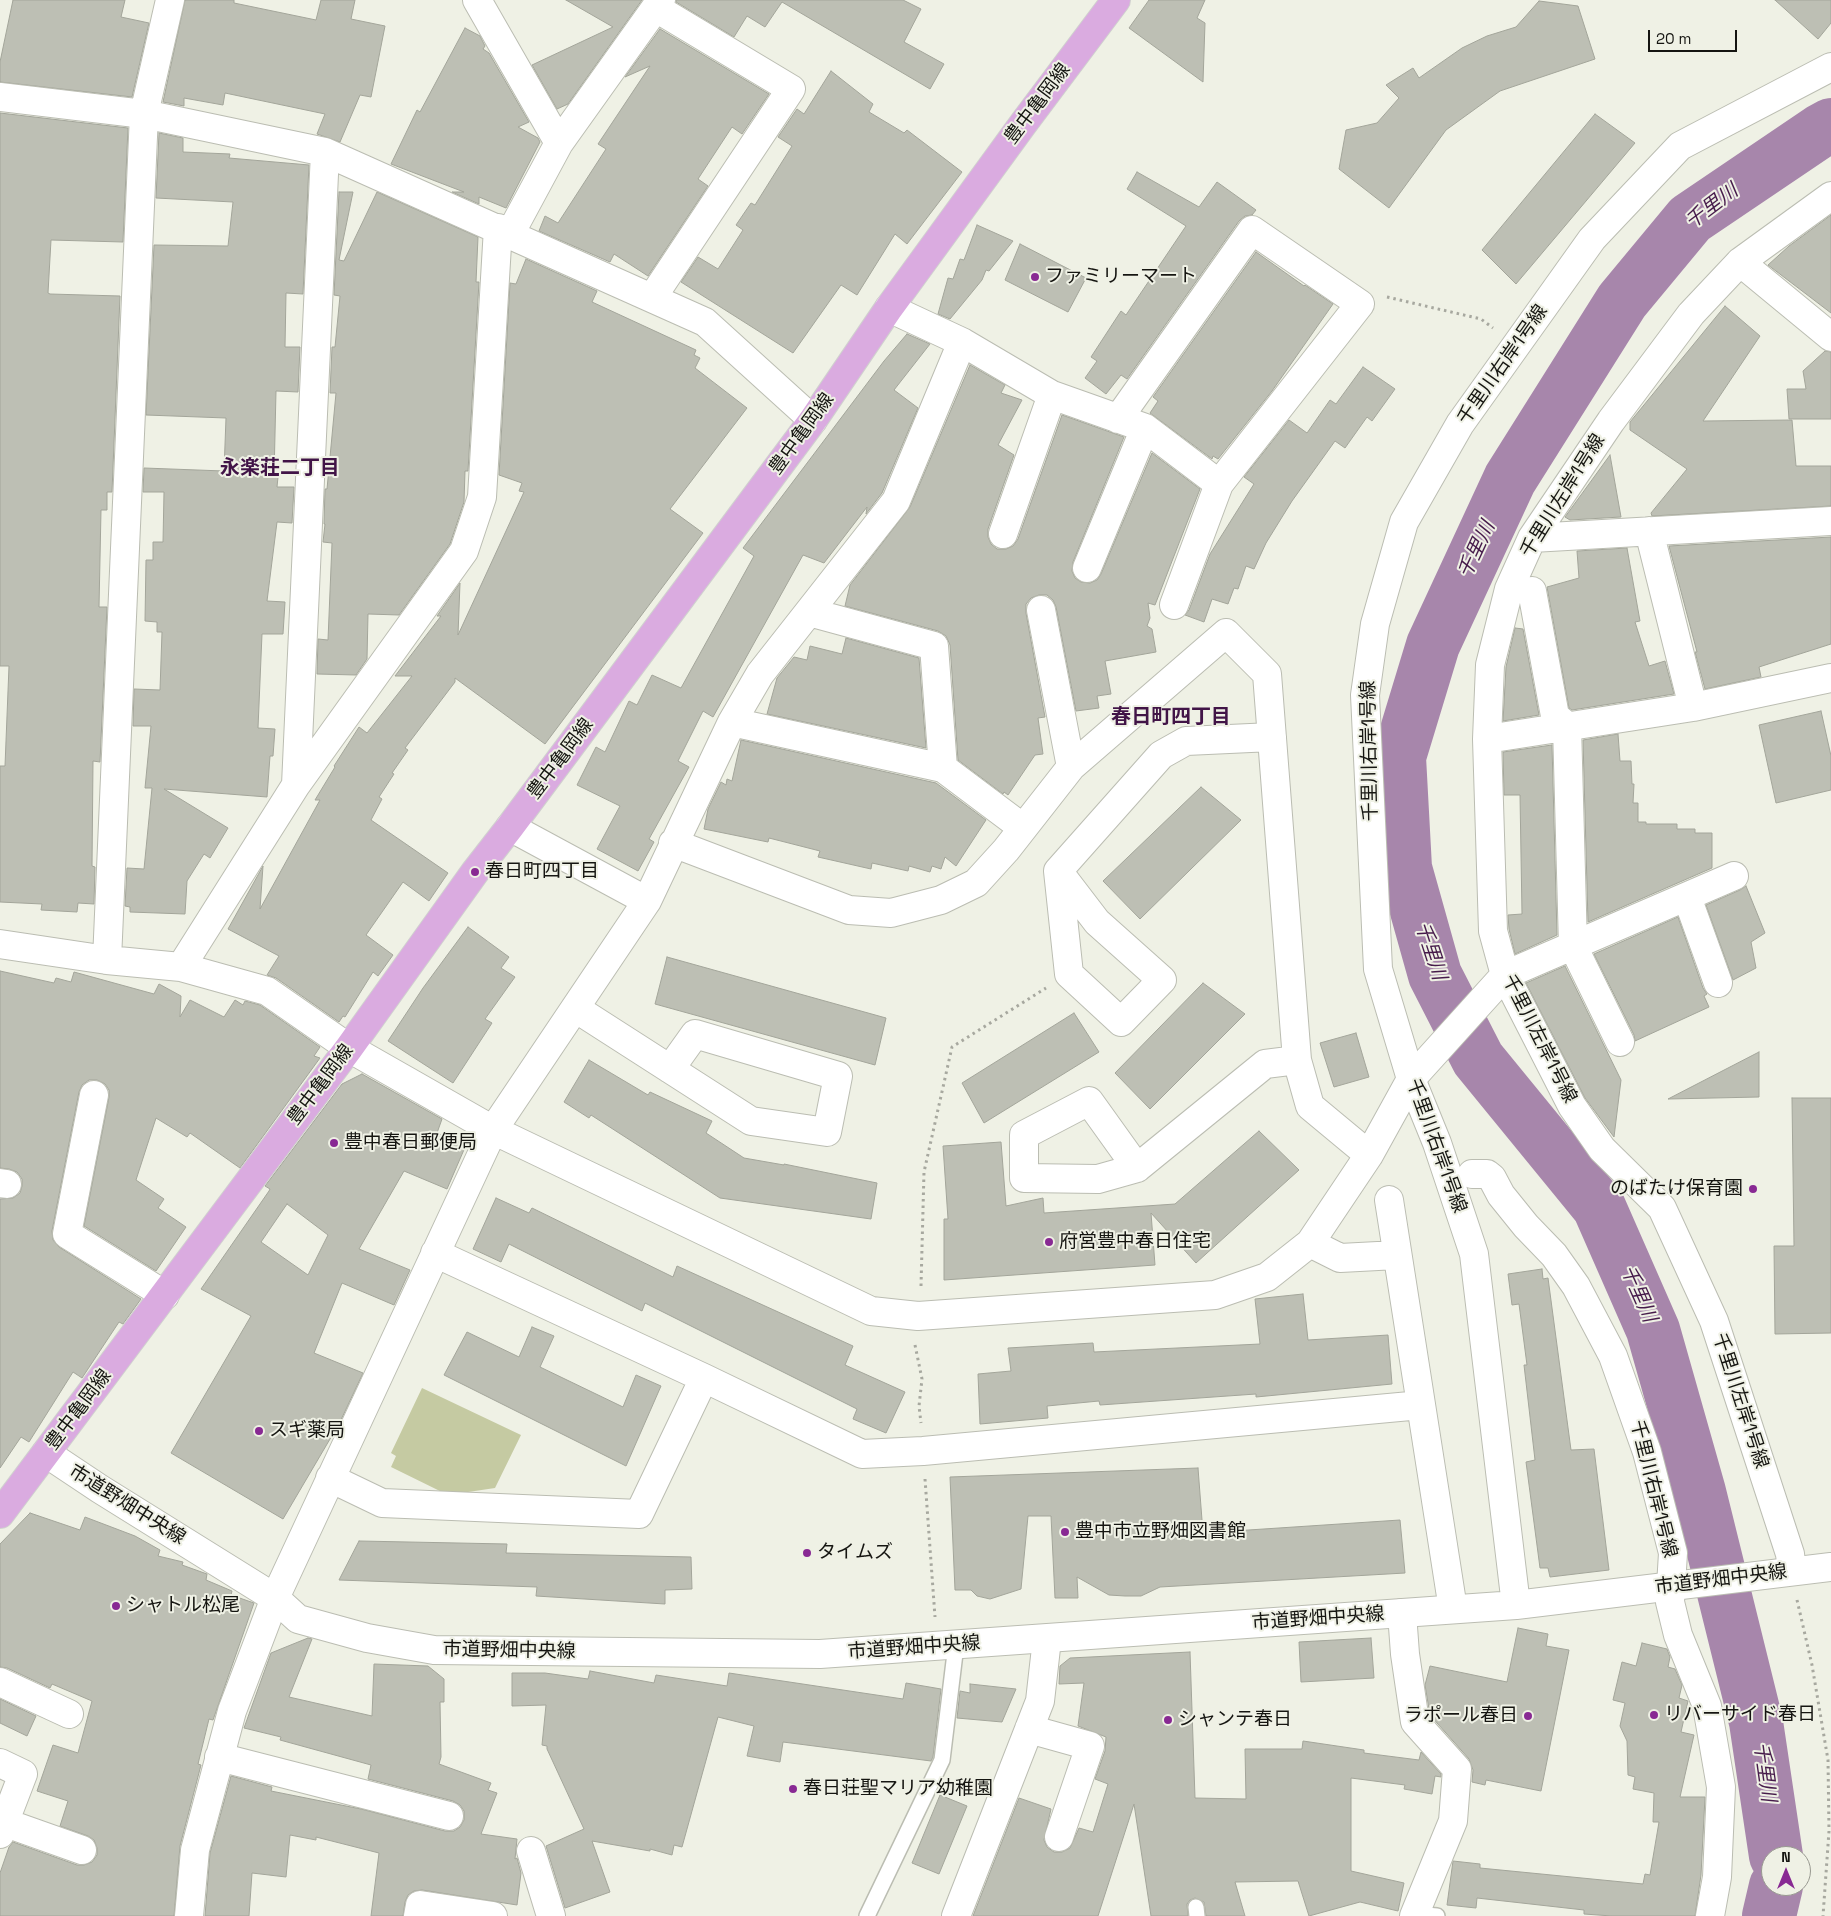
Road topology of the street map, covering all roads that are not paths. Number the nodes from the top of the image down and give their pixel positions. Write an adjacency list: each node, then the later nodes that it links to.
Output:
1 (170, 0): 7 (street)
2 (477, 0): 8 (street)
3 (1116, 0): 14 (main road, 豊中亀岡線)
4 (658, 4): 8 (street); 13 (street)
5 (1831, 67): 58 (street, 千里川右岸1号線)
6 (0, 97): 7 (street)
7 (144, 114): 9 (street); 49 (street)
8 (559, 143): 11 (street)
9 (325, 152): 11 (street); 39 (street)
10 (1831, 196): 12 (street, 千里川左岸1号線)
11 (504, 231): 13 (street); 39 (street)
12 (1740, 262): 15 (street); 25 (street, 千里川左岸1号線)
13 (652, 298): 19 (street)
14 (889, 308): 16 (street); 19 (main road, 豊中亀岡線)
15 (1831, 336)
16 (962, 342): 17 (street); 30 (street)
17 (1052, 395): 18 (street); 24 (street)
18 (1118, 419): 20 (street); 21 (street)
19 (813, 420): 40 (main road, 豊中亀岡線)
20 (1145, 428): 21 (street); 26 (street)
21 (1219, 484): 28 (street)
22 (1831, 521): 23 (street)
23 (1649, 531): 25 (street); 32 (street)
24 (1003, 534)
25 (1532, 538): 36 (street, 千里川左岸1号線)
26 (1087, 568)
27 (1532, 591): 34 (street)
28 (1174, 605)
29 (1041, 610): 37 (street)
30 (809, 612): 33 (street); 38 (street)
31 (1831, 678): 32 (street)
32 (1693, 707): 34 (street)
33 (732, 722): 38 (street); 42 (street)
34 (1567, 726): 36 (street); 48 (street)
35 (1272, 737): 37 (street); 43 (street); 56 (street)
36 (1487, 739): 51 (street, 千里川左岸1号線)
37 (1071, 767): 41 (street)
38 (943, 768): 41 (street)
39 (296, 785): 50 (street)
40 (510, 827): 46 (street); 55 (main road, 豊中亀岡線)
41 (1023, 828): 42 (street)
42 (673, 843): 46 (street)
43 (1058, 871): 43 (street)
44 (1734, 876): 45 (street)
45 (1687, 897): 48 (street); 52 (street)
46 (647, 901): 53 (street)
47 (0, 944): 49 (street)
48 (1573, 946): 51 (street); 54 (street)
49 (106, 960): 50 (street)
50 (182, 966): 55 (street)
51 (1499, 982): 58 (street); 75 (street, 千里川左岸1号線)
52 (1718, 983)
53 (575, 1008): 57 (street); 60 (street)
54 (1620, 1042)
55 (349, 1048): 60 (street); 68 (main road, 豊中亀岡線)
56 (1297, 1060): 61 (street); 62 (street)
57 (670, 1069): 57 (street)
58 (1418, 1071): 61 (street); 78 (street, 千里川右岸1号線)
59 (94, 1095): 68 (street)
60 (493, 1130): 65 (street); 66 (street)
61 (1368, 1155): 65 (street)
62 (1137, 1168)
63 (1472, 1174): 76 (street, 千里川右岸1号線)
64 (1389, 1200): 67 (street)
65 (1310, 1243): 67 (street)
66 (435, 1253): 69 (street); 72 (street)
67 (1398, 1255): 70 (street)
68 (165, 1295): 71 (main road, 豊中亀岡線)
69 (704, 1378): 70 (street); 72 (street)
70 (1421, 1405): 79 (street)
71 (46, 1453): 73 (main road, 豊中亀岡線); 77 (street, 市道野畑中央線)
72 (330, 1478): 77 (street)
73 (0, 1514)
74 (1831, 1567): 75 (street, 市道野畑中央線)
75 (1786, 1572): 76 (street, 市道野畑中央線)
76 (1679, 1585): 78 (street, 市道野畑中央線); 100 (street, 千里川右岸1号線)
77 (275, 1598): 82 (street, 市道野畑中央線); 86 (street)
78 (1516, 1605): 79 (street, 市道野畑中央線)
79 (1452, 1609): 80 (street, 市道野畑中央線)
80 (1402, 1613): 81 (street, 市道野畑中央線); 93 (street)
81 (1048, 1638): 82 (street, 市道野畑中央線); 85 (street)
82 (956, 1645): 98 (lane)
83 (0, 1682): 84 (street)
84 (69, 1714)
85 (1029, 1729): 90 (street); 99 (street)
86 (219, 1757): 88 (street); 94 (street)
87 (0, 1763): 89 (street)
88 (449, 1816)
89 (2, 1828): 91 (street)
90 (1059, 1837)
91 (82, 1850)
92 (531, 1851): 97 (street)
93 (1422, 1915)
94 (189, 1916)
95 (418, 1916): 96 (street)
96 (493, 1916)
97 (551, 1916)
98 (867, 1916)
99 (956, 1916)
100 (1710, 1916)

